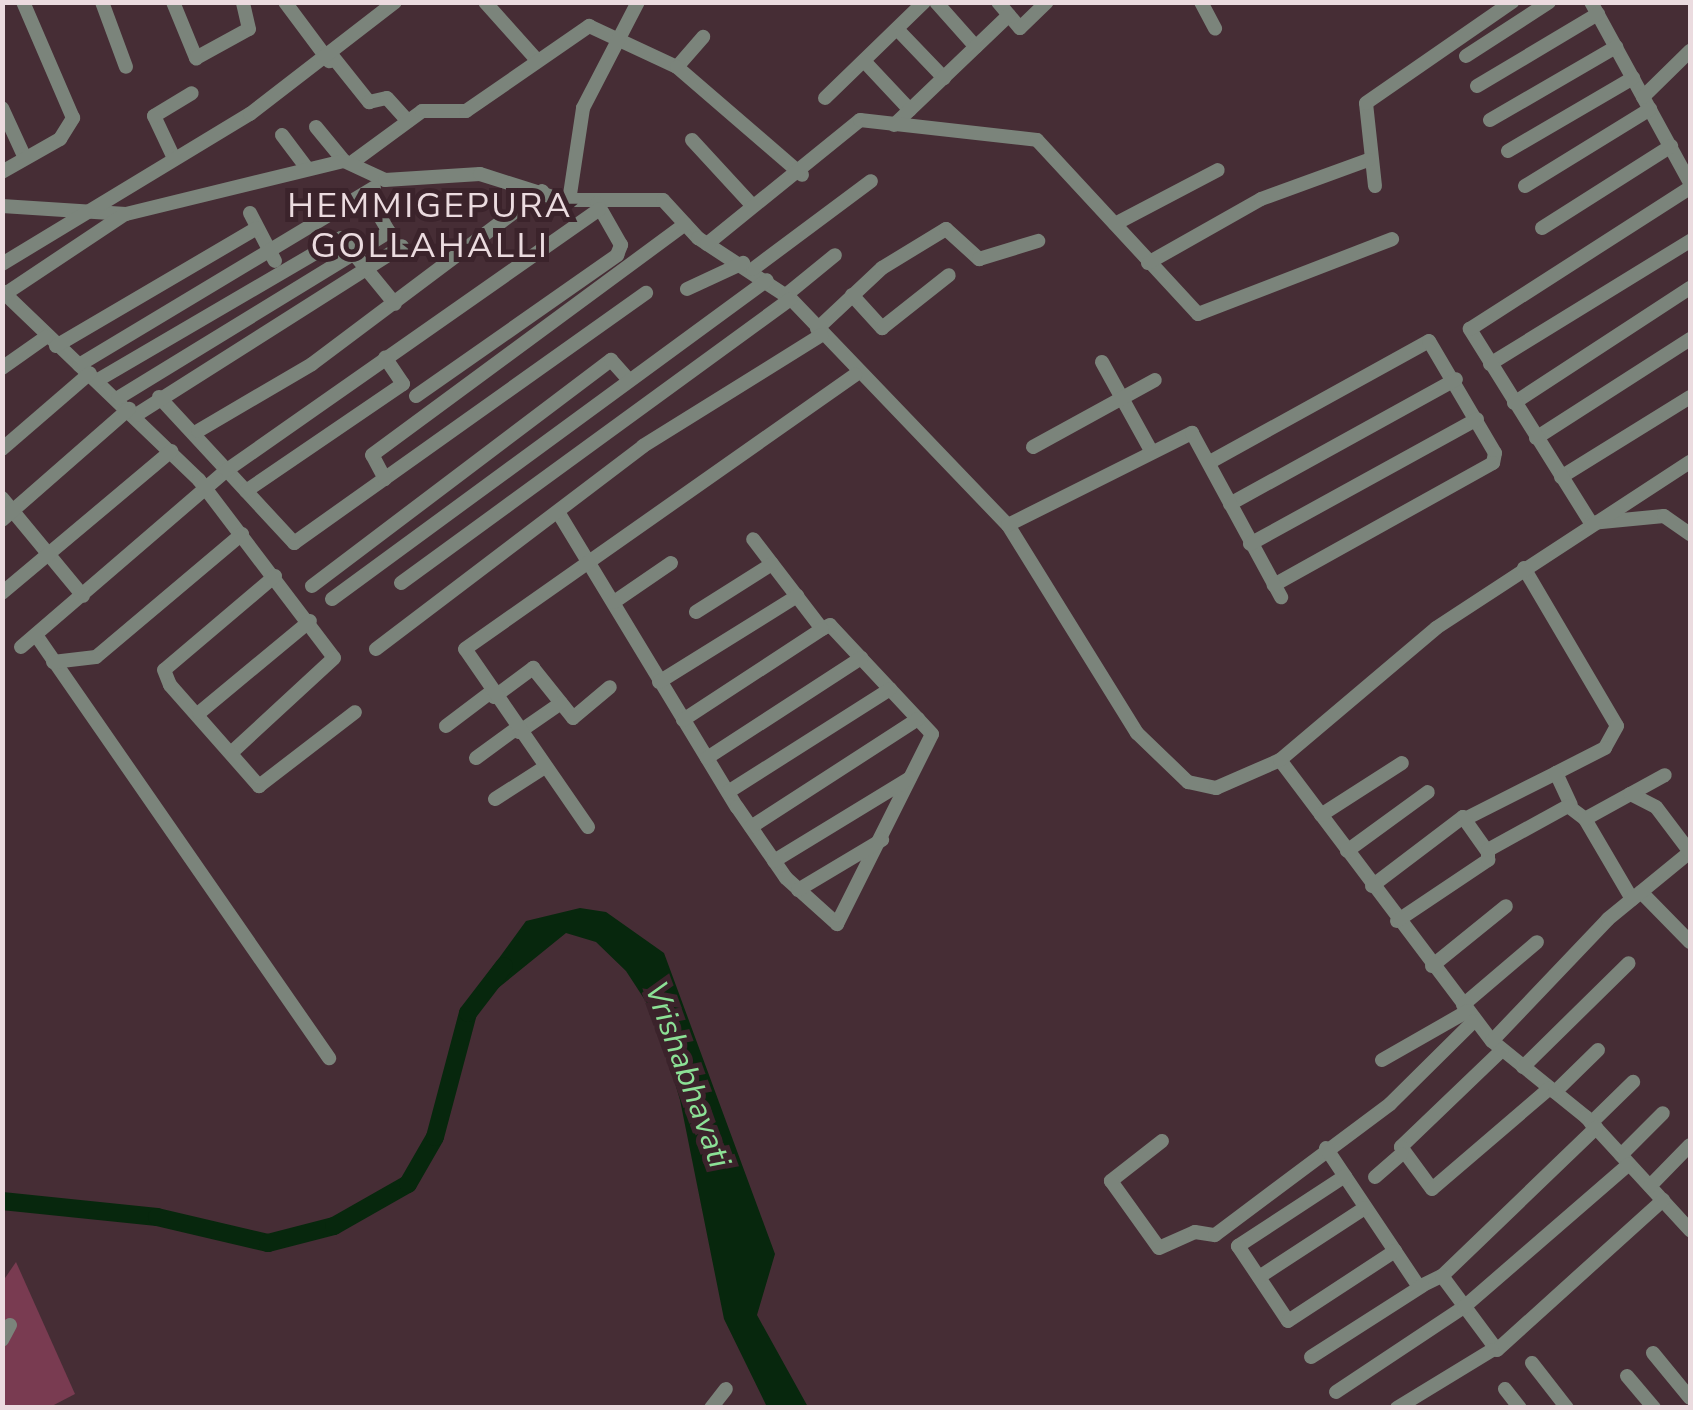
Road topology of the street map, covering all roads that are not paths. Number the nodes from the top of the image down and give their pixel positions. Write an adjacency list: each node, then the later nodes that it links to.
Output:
1 (23, 2): 48 (street)
2 (102, 2): 30 (street)
3 (173, 2): 4 (street)
4 (243, 2)
5 (284, 2): 26 (street)
6 (396, 2): 26 (street)
7 (485, 2): 27 (street)
8 (638, 2): 20 (street)
9 (924, 2): 19 (street)
10 (936, 2): 22 (street)
11 (998, 2): 17 (street)
12 (1048, 2): 17 (street)
13 (1512, 2): 49 (street)
14 (1549, 2): 25 (street)
15 (1199, 3): 18 (street)
16 (1595, 8): 23 (street); 33 (street)
17 (1009, 15): 22 (street)
18 (1215, 28)
19 (896, 29): 28 (street); 31 (street)
20 (614, 34): 27 (street); 29 (street); 62 (street)
21 (703, 37): 29 (street)
22 (976, 47): 31 (street)
23 (1616, 47): 32 (street); 39 (street)
24 (1690, 51): 36 (street)
25 (1466, 56)
26 (331, 59): 40 (street); 47 (street)
27 (536, 59): 40 (street)
28 (864, 61): 35 (street); 38 (street)
29 (677, 66): 54 (street)
30 (126, 67)
31 (944, 78): 38 (street)
32 (1633, 78): 36 (street); 46 (street)
33 (1477, 86)
34 (192, 93): 47 (street)
35 (825, 98)
36 (1646, 103): 45 (street); 58 (street)
37 (2, 108): 48 (street)
38 (910, 110): 41 (street)
39 (1490, 120)
40 (408, 122): 50 (street)
41 (894, 125): 54 (street); 69 (street)
42 (316, 127): 50 (street)
43 (282, 135): 51 (street)
44 (692, 140): 64 (street)
45 (1671, 146): 59 (street); 70 (street)
46 (1508, 151)
47 (172, 154): 66 (street)
48 (25, 158): 53 (street)
49 (1368, 160): 57 (street); 79 (street)
50 (348, 161): 51 (street); 55 (street)
51 (306, 167): 67 (street)
52 (1218, 170): 69 (street)
53 (2, 172)
54 (802, 175): 64 (street)
55 (385, 180): 60 (street); 61 (street)
56 (871, 181): 81 (street)
57 (1375, 186)
58 (1525, 186)
59 (1690, 186): 98 (street)
60 (542, 191): 62 (street); 92 (street)
61 (366, 194): 76 (street); 77 (street)
62 (569, 200): 63 (street)
63 (598, 205): 68 (street); 96 (street); 105 (street)
64 (752, 205): 74 (street)
65 (2, 206): 66 (street)
66 (75, 212): 67 (street); 80 (street)
67 (126, 214): 90 (street)
68 (684, 224): 74 (street); 122 (street)
69 (1115, 224): 79 (street)
70 (1542, 228)
71 (1392, 239): 79 (street)
72 (1038, 241): 89 (street)
73 (1690, 241): 98 (street)
74 (707, 244): 81 (street)
75 (402, 246): 82 (street)
76 (356, 250): 82 (street); 83 (street); 110 (street)
77 (279, 251): 83 (street); 95 (street); 100 (street)
78 (835, 256): 91 (street)
79 (1148, 263)
80 (2, 264)
81 (748, 266): 85 (street); 87 (street)
82 (369, 268): 92 (street); 107 (street)
83 (289, 269): 100 (street)
84 (949, 275): 89 (street)
85 (768, 280): 91 (street); 102 (street)
86 (1690, 288): 109 (street)
87 (687, 289)
88 (646, 293): 122 (street)
89 (852, 295): 93 (street)
90 (5, 297): 95 (street)
91 (788, 297): 93 (street); 141 (street)
92 (395, 304): 112 (street)
93 (819, 332): 101 (street); 127 (street)
94 (1690, 340): 113 (street)
95 (51, 342): 99 (street); 100 (street)
96 (384, 358): 120 (street); 124 (street)
97 (1102, 362): 108 (street)
98 (1490, 364): 109 (street)
99 (2, 368)
100 (89, 372): 110 (street); 114 (street)
101 (855, 375): 130 (street); 136 (street)
102 (628, 378): 142 (street); 146 (street)
103 (1456, 379): 111 (street); 118 (street); 126 (street)
104 (1155, 380): 108 (street)
105 (416, 396)
106 (1690, 397): 121 (street)
107 (160, 398): 110 (street); 112 (street)
108 (1122, 399): 115 (street); 116 (street)
109 (1514, 403): 113 (street)
110 (128, 407): 117 (street); 128 (street)
111 (1477, 419): 134 (street); 134 (street)
112 (198, 431): 120 (street)
113 (1536, 438): 121 (street)
114 (2, 448)
115 (1033, 448)
116 (1150, 450): 118 (street); 130 (street)
117 (171, 451): 123 (street); 135 (street)
118 (1210, 462): 126 (street)
119 (1690, 462): 129 (street)
120 (227, 470): 123 (street); 124 (street)
121 (1561, 477): 129 (street)
122 (384, 480): 124 (street)
123 (208, 491): 131 (street); 144 (street)
124 (246, 491)
125 (2, 498): 128 (street)
126 (1230, 504): 134 (street)
127 (558, 512): 136 (street); 153 (street)
128 (8, 516): 135 (street)
129 (1590, 523): 132 (street); 139 (street)
130 (1008, 525): 170 (street)
131 (242, 534): 140 (street); 155 (street)
132 (1690, 534)
133 (752, 539): 138 (street)
134 (1250, 544)
135 (48, 554): 143 (street); 144 (street)
136 (589, 562): 147 (street); 159 (street)
137 (671, 563): 147 (street)
138 (772, 564): 145 (street); 148 (street)
139 (1524, 568): 170 (street); 173 (street)
140 (275, 576): 149 (street); 162 (street)
141 (401, 583)
142 (312, 586)
143 (2, 593)
144 (84, 596): 151 (street)
145 (796, 596): 150 (street); 156 (street)
146 (332, 599)
147 (614, 602): 156 (street)
148 (696, 612)
149 (310, 621): 162 (street); 167 (street)
150 (822, 629): 154 (street); 163 (street)
151 (36, 635): 152 (street); 155 (street)
152 (21, 647)
153 (376, 649)
154 (862, 658): 158 (street); 169 (street)
155 (53, 662): 202 (street)
156 (660, 682): 163 (street)
157 (610, 687): 160 (street)
158 (890, 688): 164 (street); 176 (street)
159 (492, 694): 160 (street); 165 (street); 166 (street)
160 (561, 702): 166 (street)
161 (354, 712): 167 (street)
162 (199, 714): 167 (street)
163 (683, 720): 169 (street)
164 (918, 720): 175 (street); 185 (street)
165 (446, 726)
166 (518, 730): 168 (street); 172 (street)
167 (232, 752)
168 (476, 758)
169 (706, 758): 176 (street)
170 (1280, 760): 181 (street)
171 (1402, 763): 181 (street)
172 (545, 767): 179 (street); 184 (street)
173 (1556, 773): 180 (street); 182 (street)
174 (1665, 774): 178 (street)
175 (912, 777): 186 (street); 189 (street)
176 (728, 792): 185 (street)
177 (1428, 792): 187 (street)
178 (1630, 794): 183 (street); 192 (street)
179 (496, 799)
180 (1571, 805): 183 (street); 188 (street)
181 (1321, 815): 187 (street)
182 (1468, 818): 188 (street); 190 (street)
183 (1585, 819): 192 (street)
184 (588, 827)
185 (752, 828): 189 (street)
186 (882, 840): 191 (street); 191 (street)
187 (1347, 851): 190 (street)
188 (1488, 851): 194 (street)
189 (774, 861): 191 (street)
190 (1372, 886): 194 (street)
191 (798, 890)
192 (1636, 895): 196 (street); 200 (street)
193 (1506, 906): 198 (street)
194 (1397, 921): 198 (street)
195 (1536, 942): 199 (street)
196 (1690, 942)
197 (1629, 963): 204 (street)
198 (1432, 966): 199 (street)
199 (1468, 1012): 200 (street); 203 (street); 211 (street)
200 (1497, 1046): 204 (street); 212 (street)
201 (1598, 1050): 206 (street)
202 (329, 1058)
203 (1382, 1060)
204 (1523, 1067): 206 (street)
205 (1633, 1082): 208 (street)
206 (1552, 1090): 208 (street); 212 (street)
207 (1663, 1113): 213 (street)
208 (1594, 1126): 213 (street); 222 (street)
209 (1162, 1141): 211 (street)
210 (1690, 1145): 216 (street)
211 (1326, 1148): 214 (street)
212 (1401, 1154): 215 (street)
213 (1625, 1159): 216 (street); 224 (street)
214 (1346, 1176): 218 (street); 221 (street)
215 (1375, 1178)
216 (1650, 1186): 217 (street)
217 (1663, 1200): 219 (street); 227 (street)
218 (1365, 1208): 220 (street); 221 (street)
219 (1690, 1230)
220 (1395, 1251): 221 (street); 223 (street)
221 (1258, 1276)
222 (1442, 1276): 223 (street); 224 (street)
223 (1422, 1286): 229 (street)
224 (1464, 1307): 227 (street); 234 (street)
225 (10, 1325): 226 (street)
226 (2, 1340)
227 (1492, 1350): 237 (street)
228 (1654, 1353): 235 (street)
229 (1312, 1356)
230 (1532, 1362): 239 (street)
231 (1627, 1376): 240 (street)
232 (1505, 1389): 238 (street)
233 (726, 1390): 236 (street)
234 (1336, 1392)
235 (1690, 1398)
236 (711, 1408)
237 (1397, 1408)
238 (1520, 1408)
239 (1567, 1408)
240 (1654, 1408)

